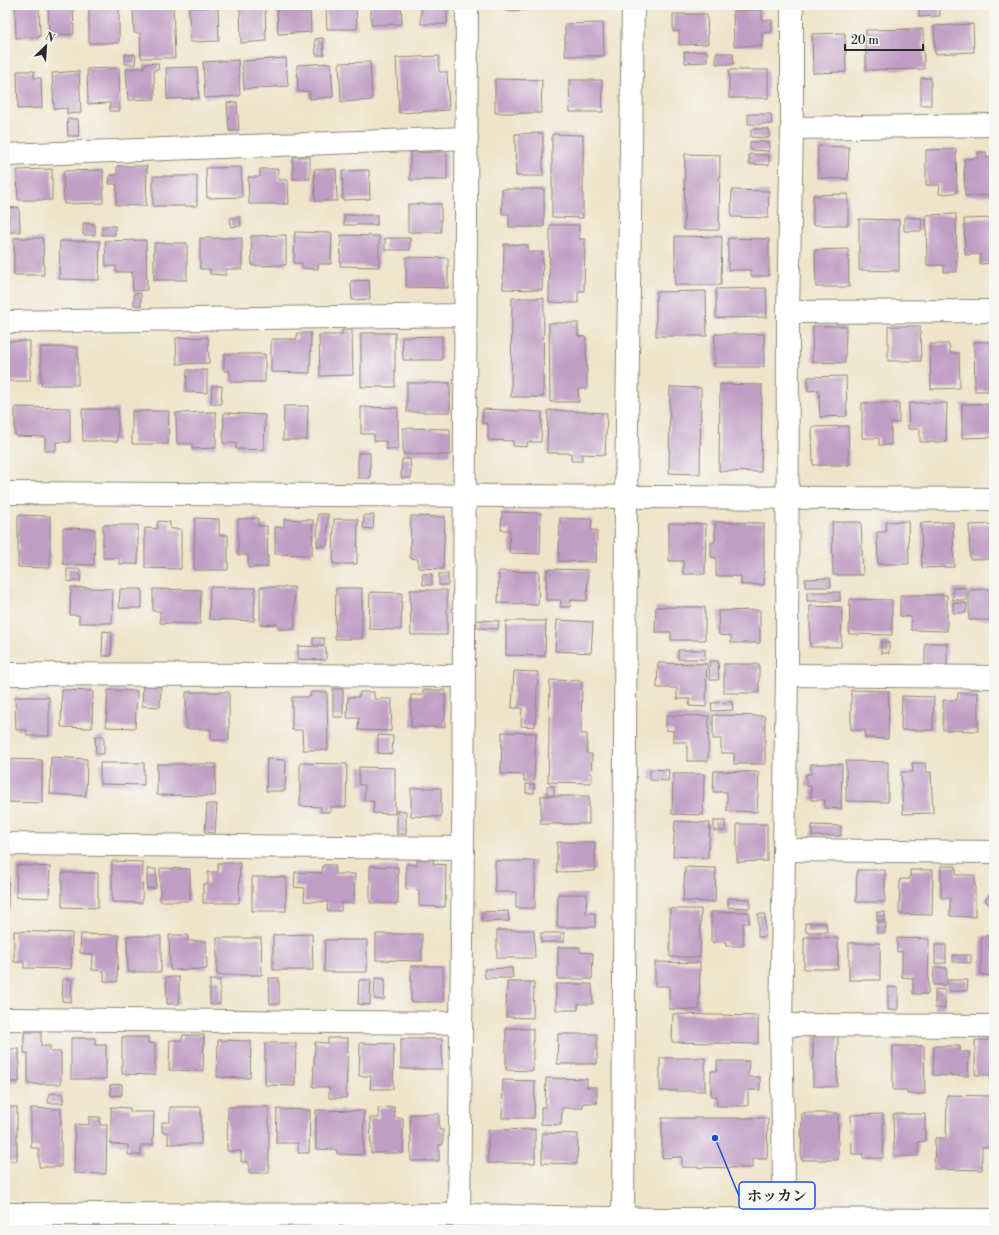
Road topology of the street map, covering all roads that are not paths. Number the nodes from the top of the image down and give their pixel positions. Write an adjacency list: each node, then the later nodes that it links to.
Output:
1 (467, 5): 6 (street)
2 (633, 5): 14 (street)
3 (792, 5): 5 (street)
4 (994, 125): 5 (street)
5 (792, 128): 9 (street)
6 (467, 138): 7 (street); 10 (street)
7 (5, 155)
8 (994, 311): 9 (street)
9 (788, 312): 15 (street)
10 (465, 315): 11 (street); 13 (street)
11 (5, 322)
12 (5, 493): 13 (street)
13 (464, 495): 14 (street); 19 (street)
14 (626, 496): 15 (street); 32 (street)
15 (788, 498): 16 (street); 18 (street)
16 (994, 499)
17 (5, 674): 19 (street)
18 (787, 675): 20 (street); 23 (street)
19 (464, 676): 22 (street)
20 (994, 677)
21 (5, 844): 22 (street)
22 (463, 848): 26 (street)
23 (785, 850): 24 (street); 27 (street)
24 (994, 852)
25 (5, 1019): 26 (street)
26 (461, 1023): 30 (street)
27 (782, 1026): 28 (street); 33 (street)
28 (994, 1026)
29 (5, 1214): 30 (street)
30 (459, 1215): 32 (street)
31 (994, 1220): 33 (street)
32 (623, 1224): 33 (street)
33 (784, 1224)

